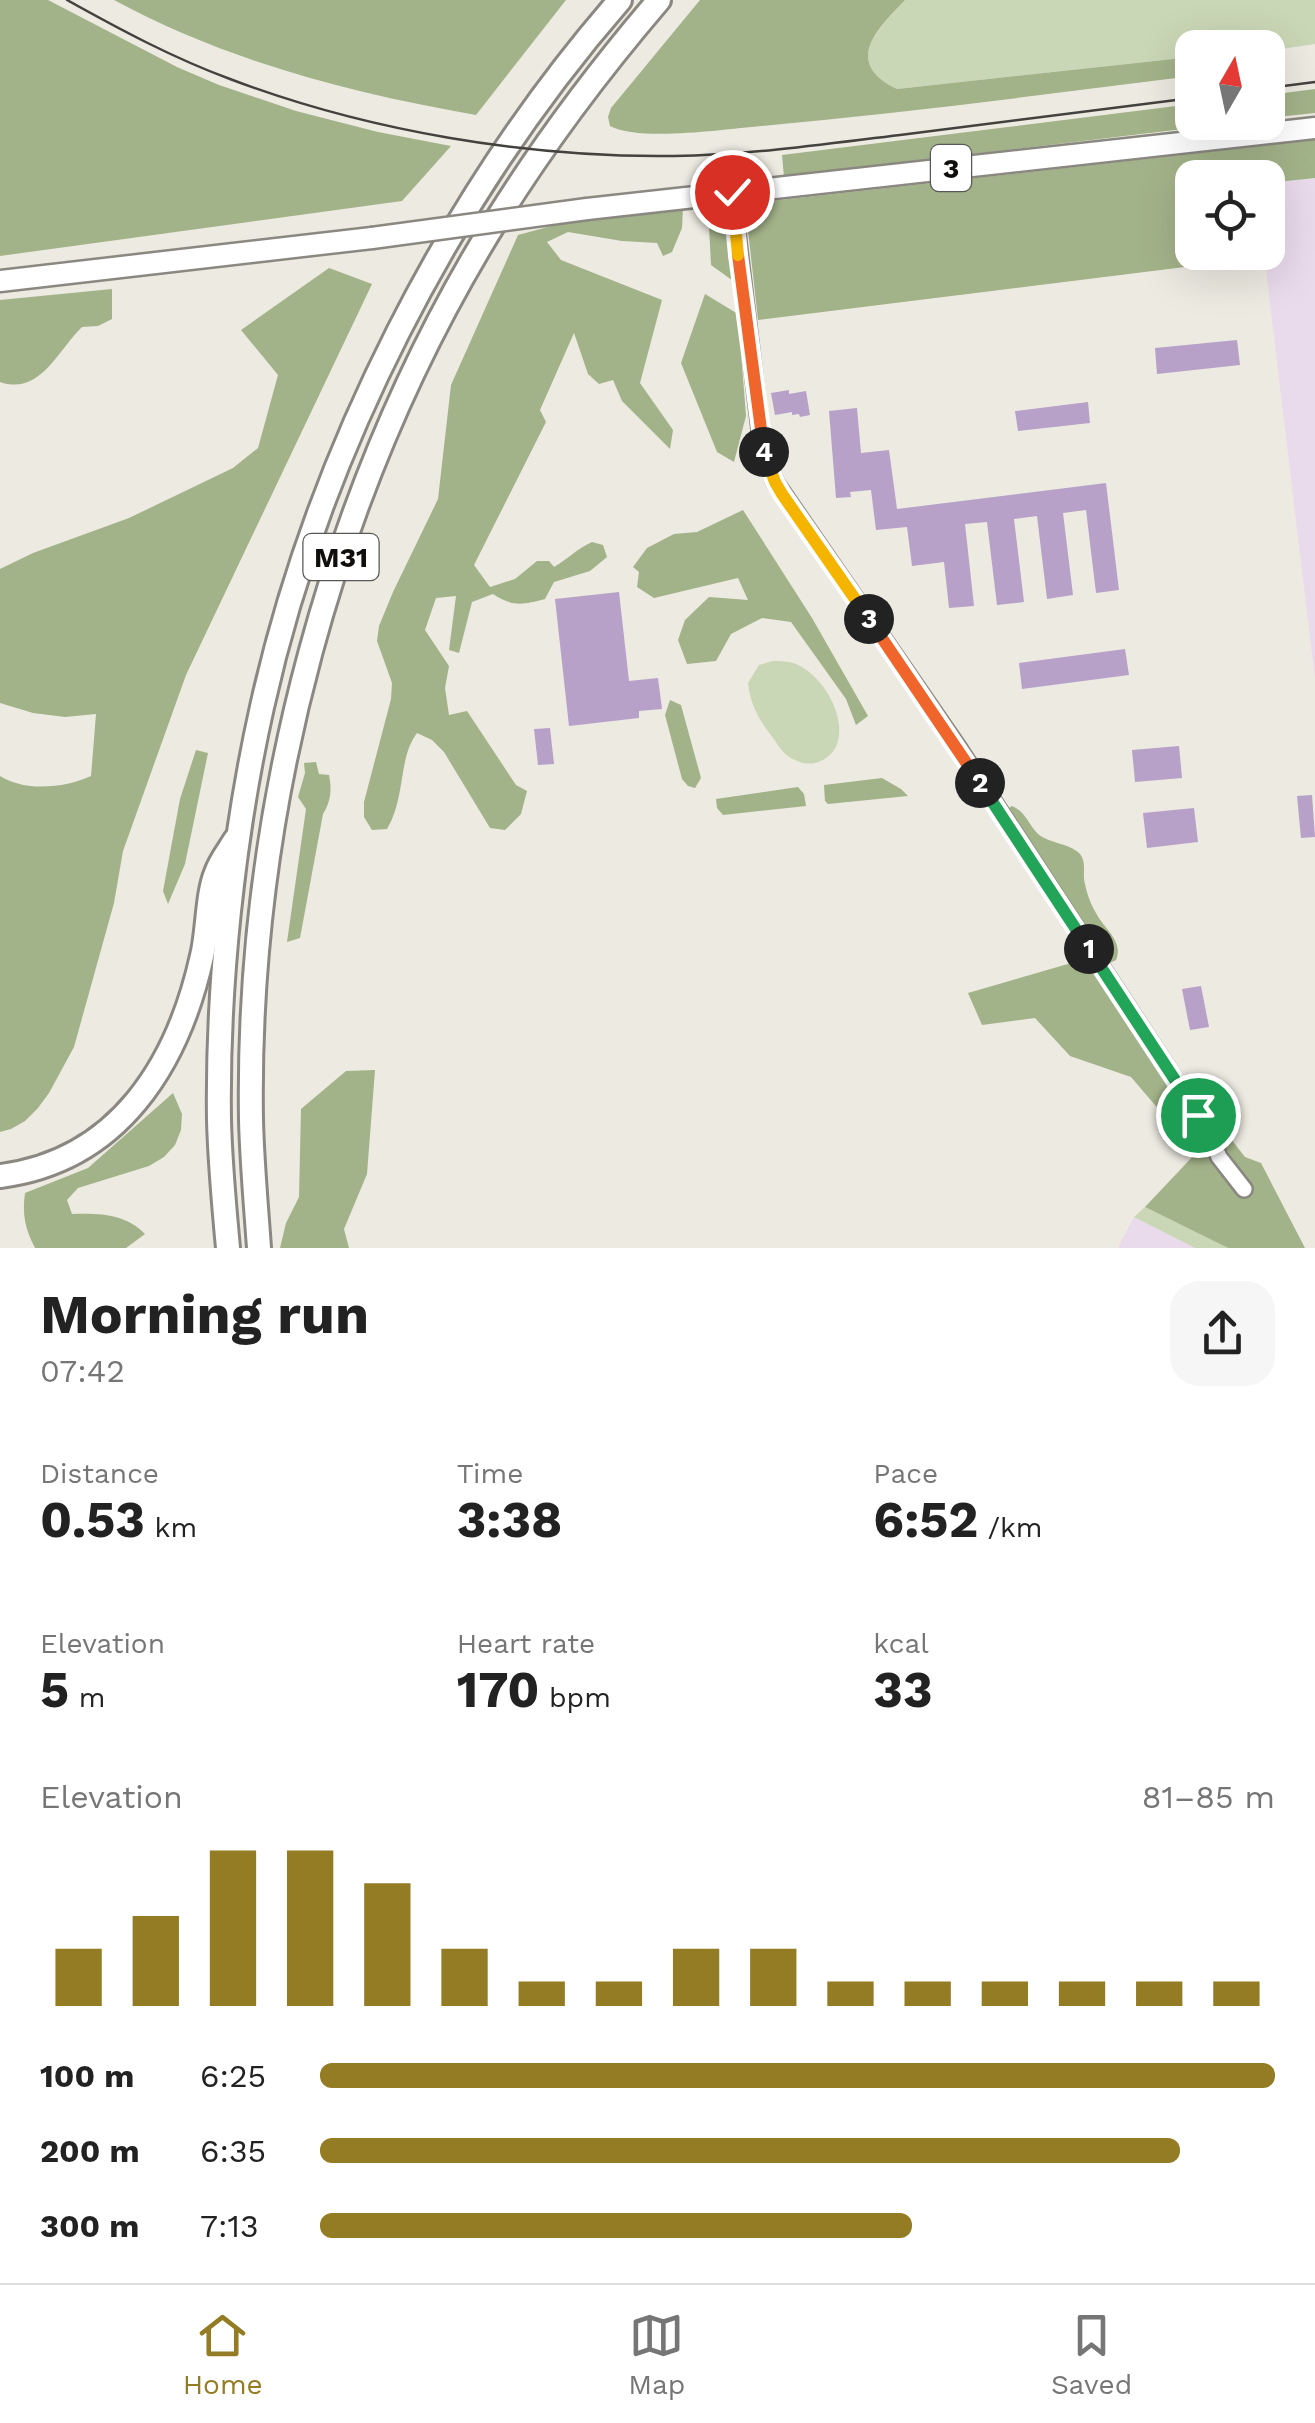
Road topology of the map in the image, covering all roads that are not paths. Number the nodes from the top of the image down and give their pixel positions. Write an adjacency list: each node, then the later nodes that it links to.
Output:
1 (620, 0): 6 (highway, M31)
2 (659, 0): 10 (highway, M31)
3 (1315, 128): 4 (main road, 3)
4 (732, 192): 5 (main road, 3, bridge); 8 (street)
5 (0, 281)
6 (239, 832): 7 (highway); 9 (highway, M31)
7 (0, 1176)
8 (1244, 1189)
9 (228, 1248)
10 (259, 1248)

